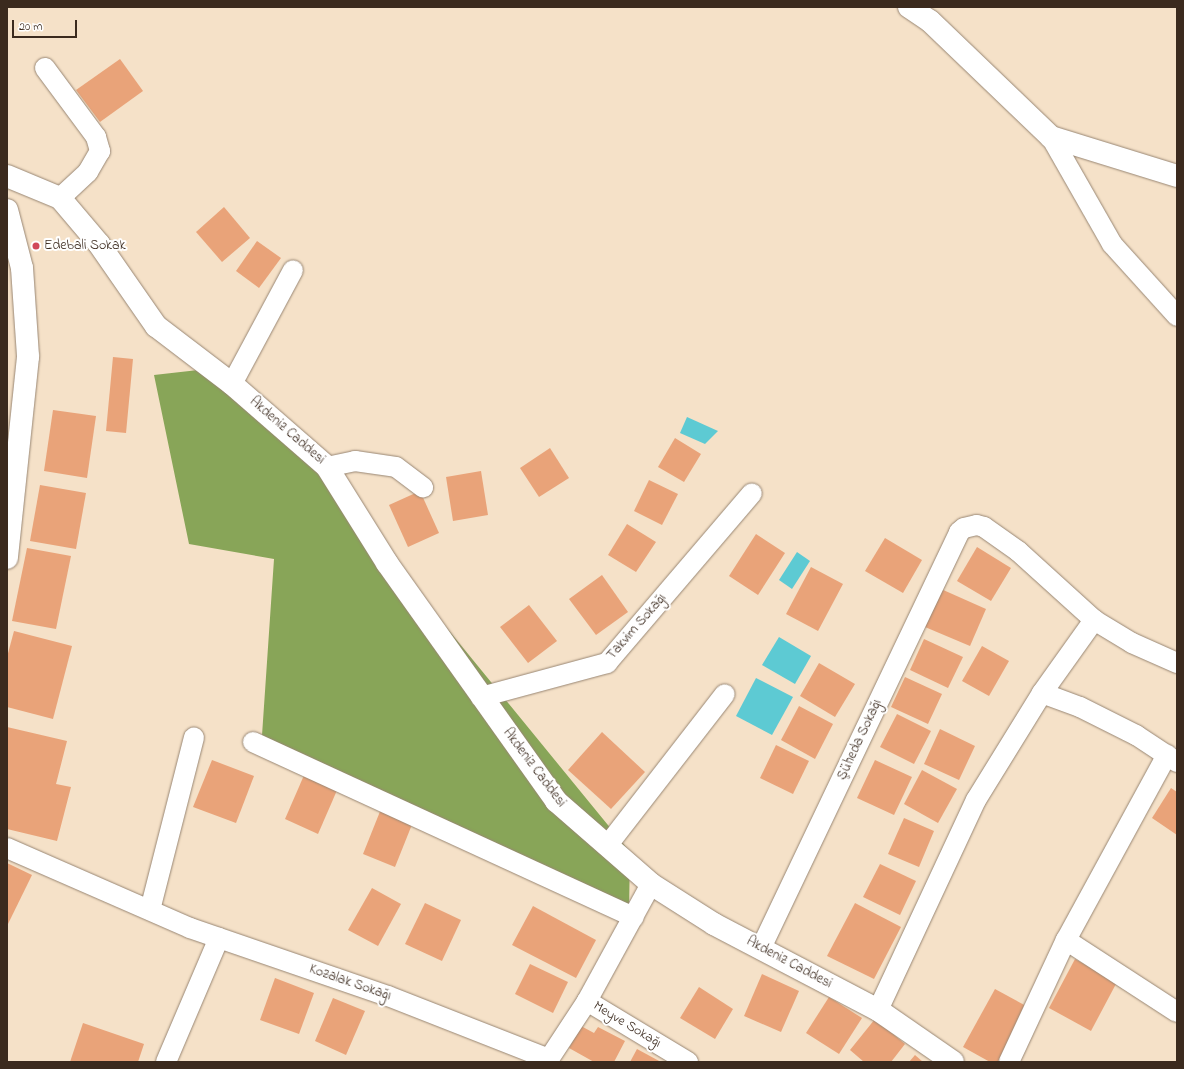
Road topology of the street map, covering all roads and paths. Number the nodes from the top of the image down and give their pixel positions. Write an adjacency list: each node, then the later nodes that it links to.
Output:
1 (909, 7): 3 (street)
2 (45, 68): 6 (street)
3 (1051, 137): 5 (street); 9 (street)
4 (7, 176): 6 (street)
5 (1177, 176)
6 (60, 198): 10 (street, Akdeniz Caddesi)
7 (7, 210): 14 (street)
8 (293, 270): 10 (street)
9 (1177, 316)
10 (232, 384): 11 (street, Akdeniz Caddesi)
11 (327, 466): 12 (street); 19 (street, Akdeniz Caddesi)
12 (422, 486)
13 (752, 492): 19 (street, Takvim Sokağı)
14 (7, 558)
15 (1094, 620): 16 (street); 17 (street); 30 (street, Şüheda Sokağı)
16 (1177, 663)
17 (1042, 693): 22 (street); 32 (street)
18 (725, 694): 23 (street)
19 (481, 697): 23 (street, Akdeniz Caddesi)
20 (194, 738): 26 (street)
21 (253, 742): 27 (street)
22 (1172, 759): 29 (street)
23 (608, 846): 25 (street, Akdeniz Caddesi)
24 (7, 848): 26 (street, Kozalak Sokağı)
25 (651, 884): 27 (street); 30 (street, Akdeniz Caddesi)
26 (150, 910): 28 (street, Kozalak Sokağı)
27 (634, 917): 31 (street)
28 (219, 938): 34 (street, Kozalak Sokağı); 35 (street)
29 (1066, 940): 33 (street); 38 (street)
30 (761, 948): 32 (street, Akdeniz Caddesi)
31 (587, 1001): 34 (street); 36 (street, Meyve Sokağı)
32 (878, 1010): 37 (street, Akdeniz Caddesi)
33 (1177, 1012)
34 (548, 1060)
35 (166, 1062)
36 (688, 1062)
37 (953, 1062)
38 (1010, 1062)

